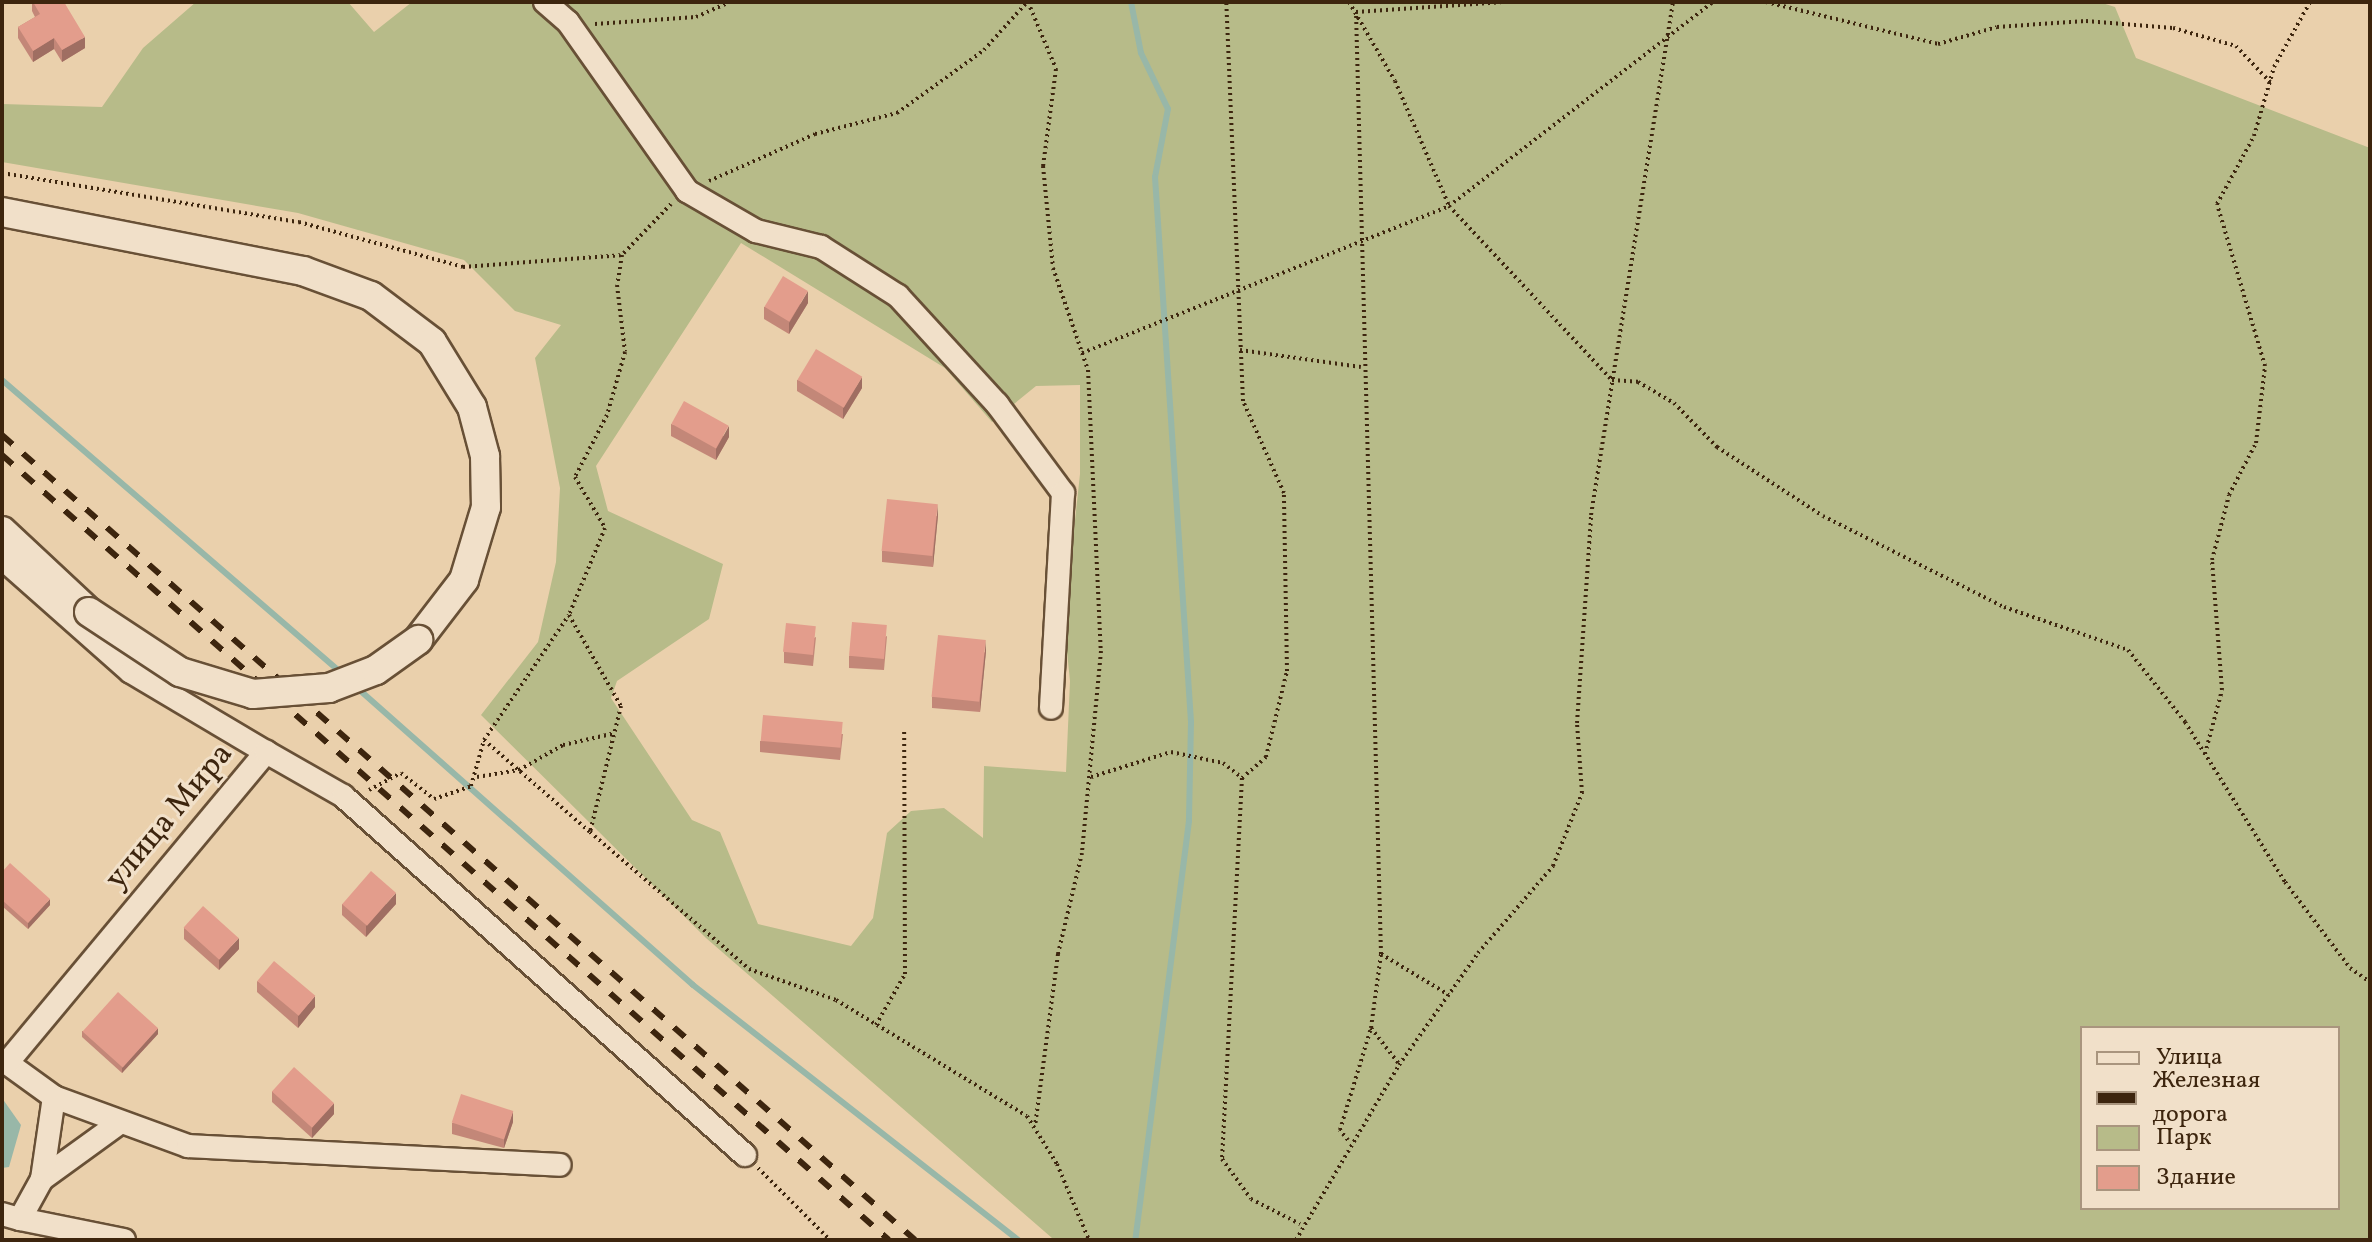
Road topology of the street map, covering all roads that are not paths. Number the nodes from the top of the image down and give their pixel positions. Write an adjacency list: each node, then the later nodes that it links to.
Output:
1 (545, 2): 5 (street)
2 (2, 212): 3 (street, bridge)
3 (2, 531)
4 (2, 558): 6 (street)
5 (1051, 708)
6 (266, 752): 7 (street, улица Мира); 10 (street, улица Мира)
7 (4, 1061): 8 (street, улица Мира)
8 (54, 1097): 9 (street, улица Мира); 12 (street)
9 (118, 1124): 11 (street, улица Мира); 12 (street)
10 (745, 1155)
11 (560, 1165)
12 (42, 1179): 13 (street)
13 (11, 1216): 14 (street)
14 (124, 1240)

